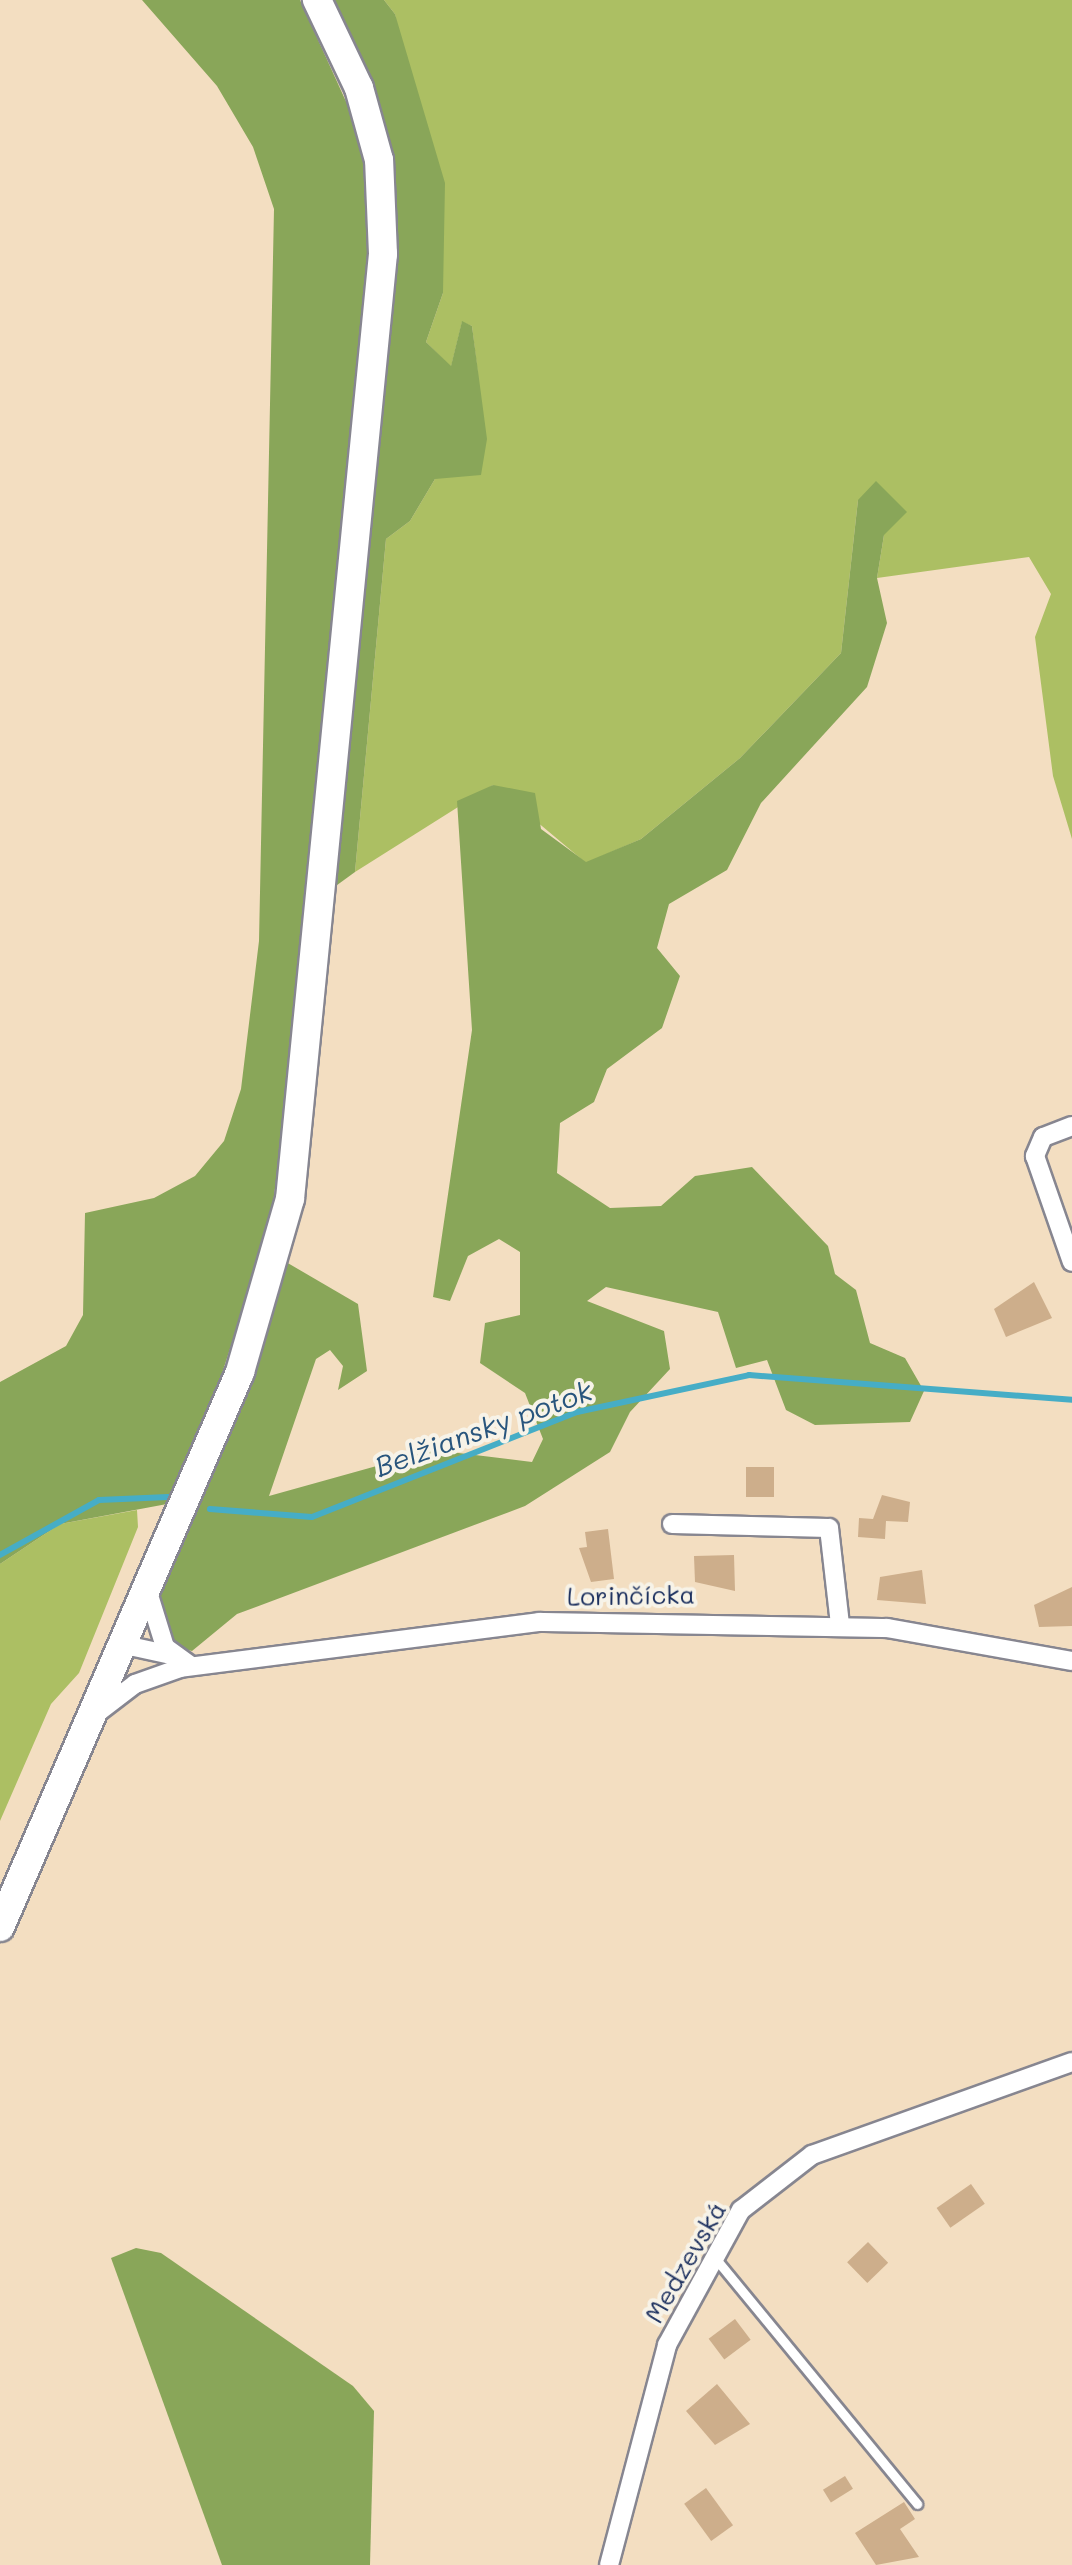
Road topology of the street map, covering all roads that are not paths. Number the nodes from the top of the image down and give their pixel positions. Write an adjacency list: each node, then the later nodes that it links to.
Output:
1 (317, 0): 5 (main road)
2 (1072, 1126): 3 (street)
3 (1072, 1262)
4 (672, 1524): 6 (street)
5 (148, 1592): 7 (main road); 8 (street)
6 (840, 1625): 9 (street, Lorinčícka); 10 (street, Lorinčícka)
7 (122, 1653): 8 (street); 11 (street); 12 (main road)
8 (171, 1655): 10 (street)
9 (1072, 1660)
10 (191, 1666): 11 (street, Lorinčícka)
11 (155, 1676): 12 (street, Lorinčícka)
12 (94, 1716): 13 (main road)
13 (0, 1927)
14 (1067, 2064): 15 (street, Medzevská)
15 (715, 2257): 16 (lane); 17 (street, Medzevská)
16 (917, 2504)
17 (609, 2565)

